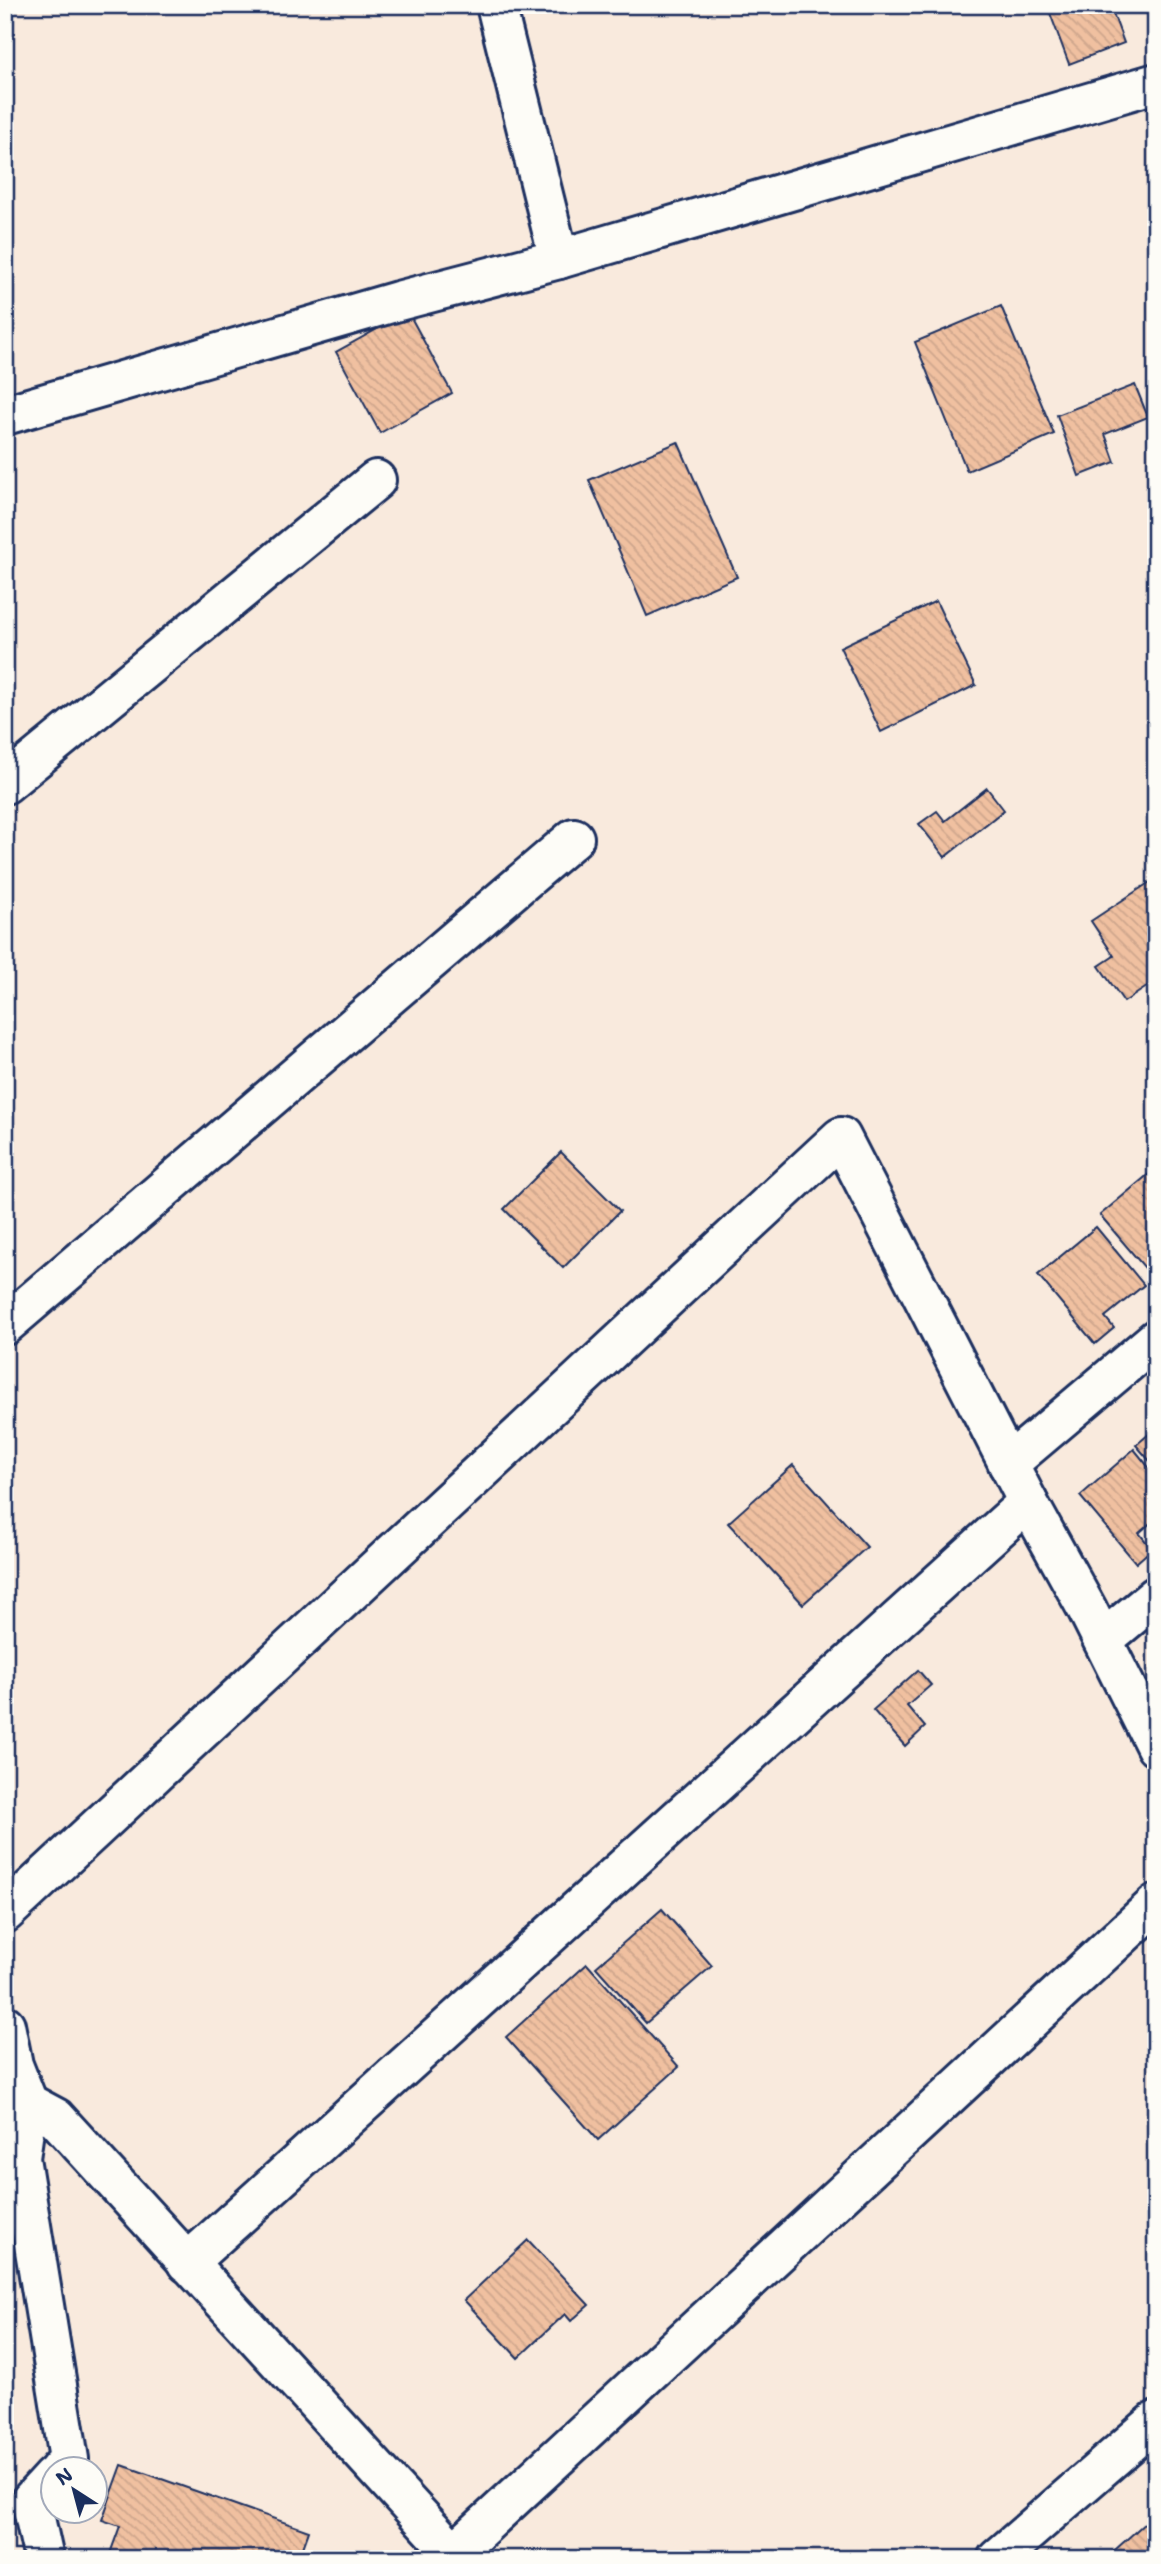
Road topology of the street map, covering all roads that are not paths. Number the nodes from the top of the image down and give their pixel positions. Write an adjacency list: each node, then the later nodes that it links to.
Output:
1 (496, 5): 3 (street)
2 (1156, 83): 3 (street)
3 (559, 260): 4 (street)
4 (5, 415)
5 (376, 480): 6 (street)
6 (5, 784)
7 (574, 838): 8 (street)
8 (5, 1325)
9 (1156, 1339): 10 (street)
10 (1008, 1464): 11 (street); 16 (street)
11 (1028, 1502): 13 (street); 19 (street)
12 (1156, 1596): 13 (street)
13 (1103, 1640): 14 (street)
14 (1156, 1747)
15 (1156, 1904): 23 (street)
16 (5, 1913)
17 (5, 2025): 18 (street)
18 (29, 2103): 19 (street); 21 (street)
19 (187, 2263): 23 (street)
20 (1156, 2421): 25 (street)
21 (69, 2456)
22 (38, 2492): 24 (street)
23 (456, 2556)
24 (44, 2559)
25 (997, 2559)

